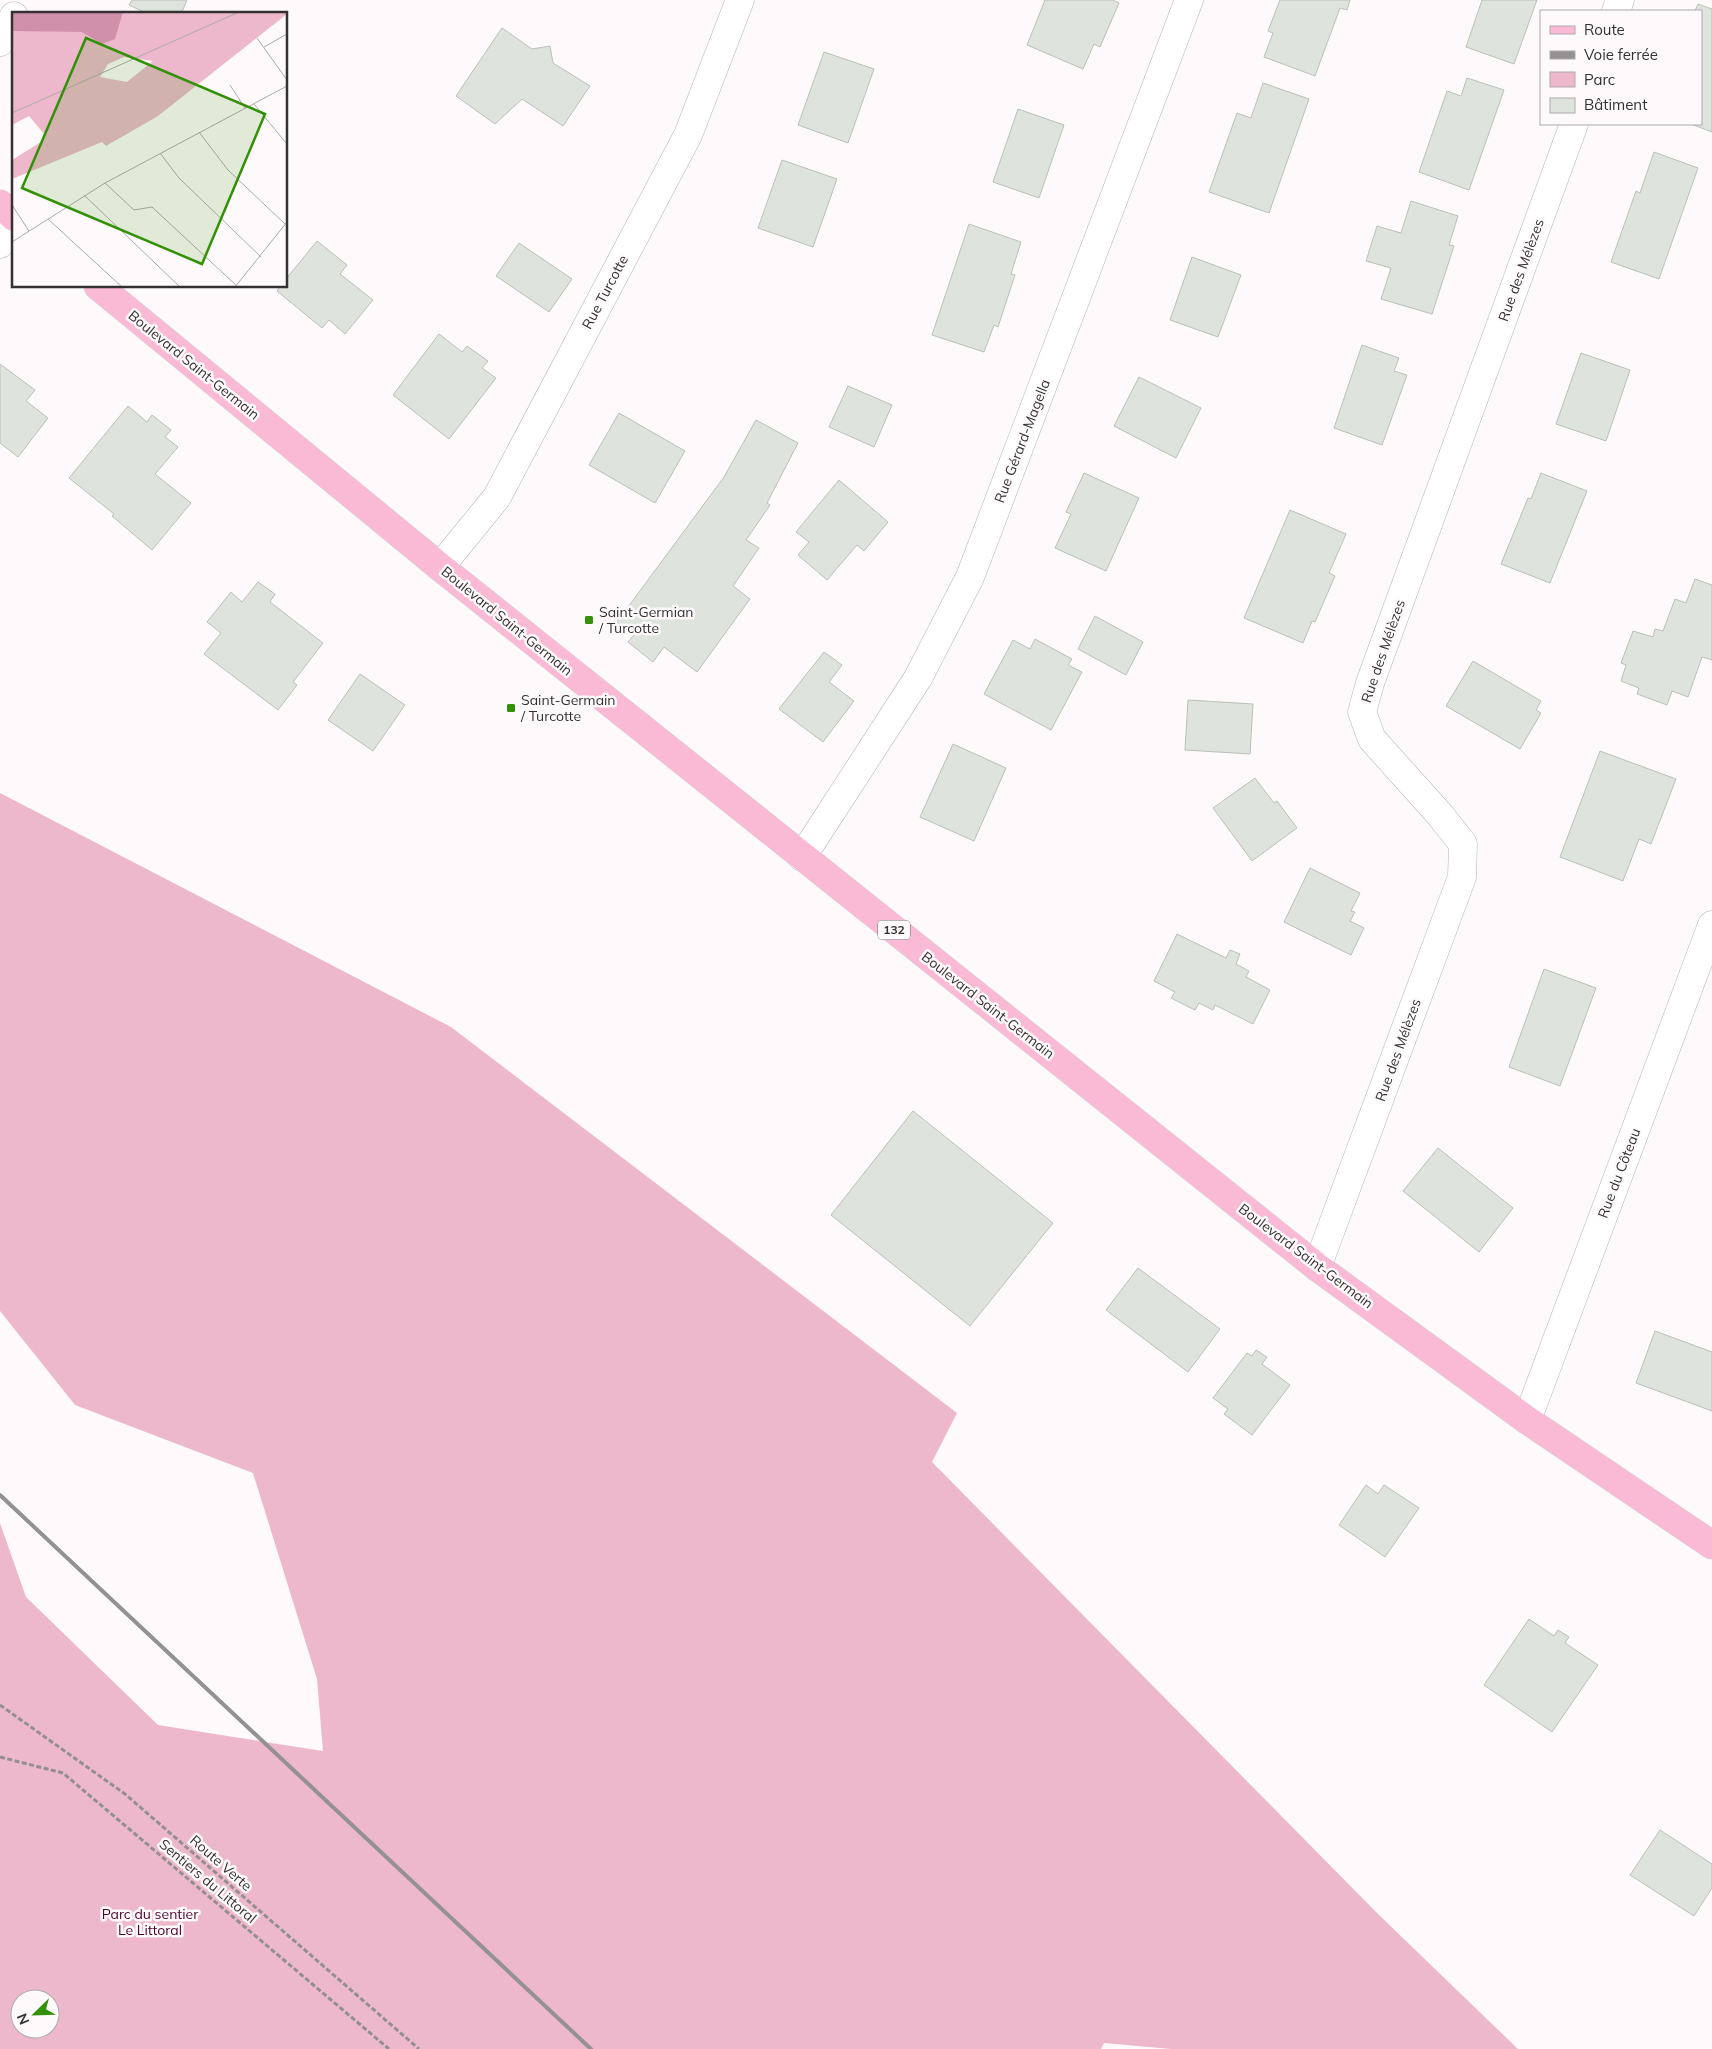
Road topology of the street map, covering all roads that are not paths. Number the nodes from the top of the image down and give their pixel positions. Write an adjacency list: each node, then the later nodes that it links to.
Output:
1 (22, 0): 4 (street)
2 (740, 0): 13 (street, Rue Turcotte)
3 (1189, 0): 14 (street, Rue Gérard-Magella)
4 (16, 12)
5 (12, 19): 6 (street)
6 (0, 42)
7 (1574, 125): 16 (street, Rue des Mélèzes)
8 (0, 204): 9 (main road)
9 (12, 215)
10 (12, 226): 11 (street)
11 (0, 244)
12 (100, 288): 13 (main road, Boulevard Saint-Germain / 132)
13 (440, 567): 14 (main road, Boulevard Saint-Germain / 132)
14 (802, 857): 16 (main road, Boulevard Saint-Germain / 132)
15 (1712, 926): 17 (street, Rue du Côteau)
16 (1317, 1267): 17 (main road, Boulevard Saint-Germain / 132)
17 (1527, 1420): 18 (main road, Boulevard Saint-Germain / 132)
18 (1712, 1545)

